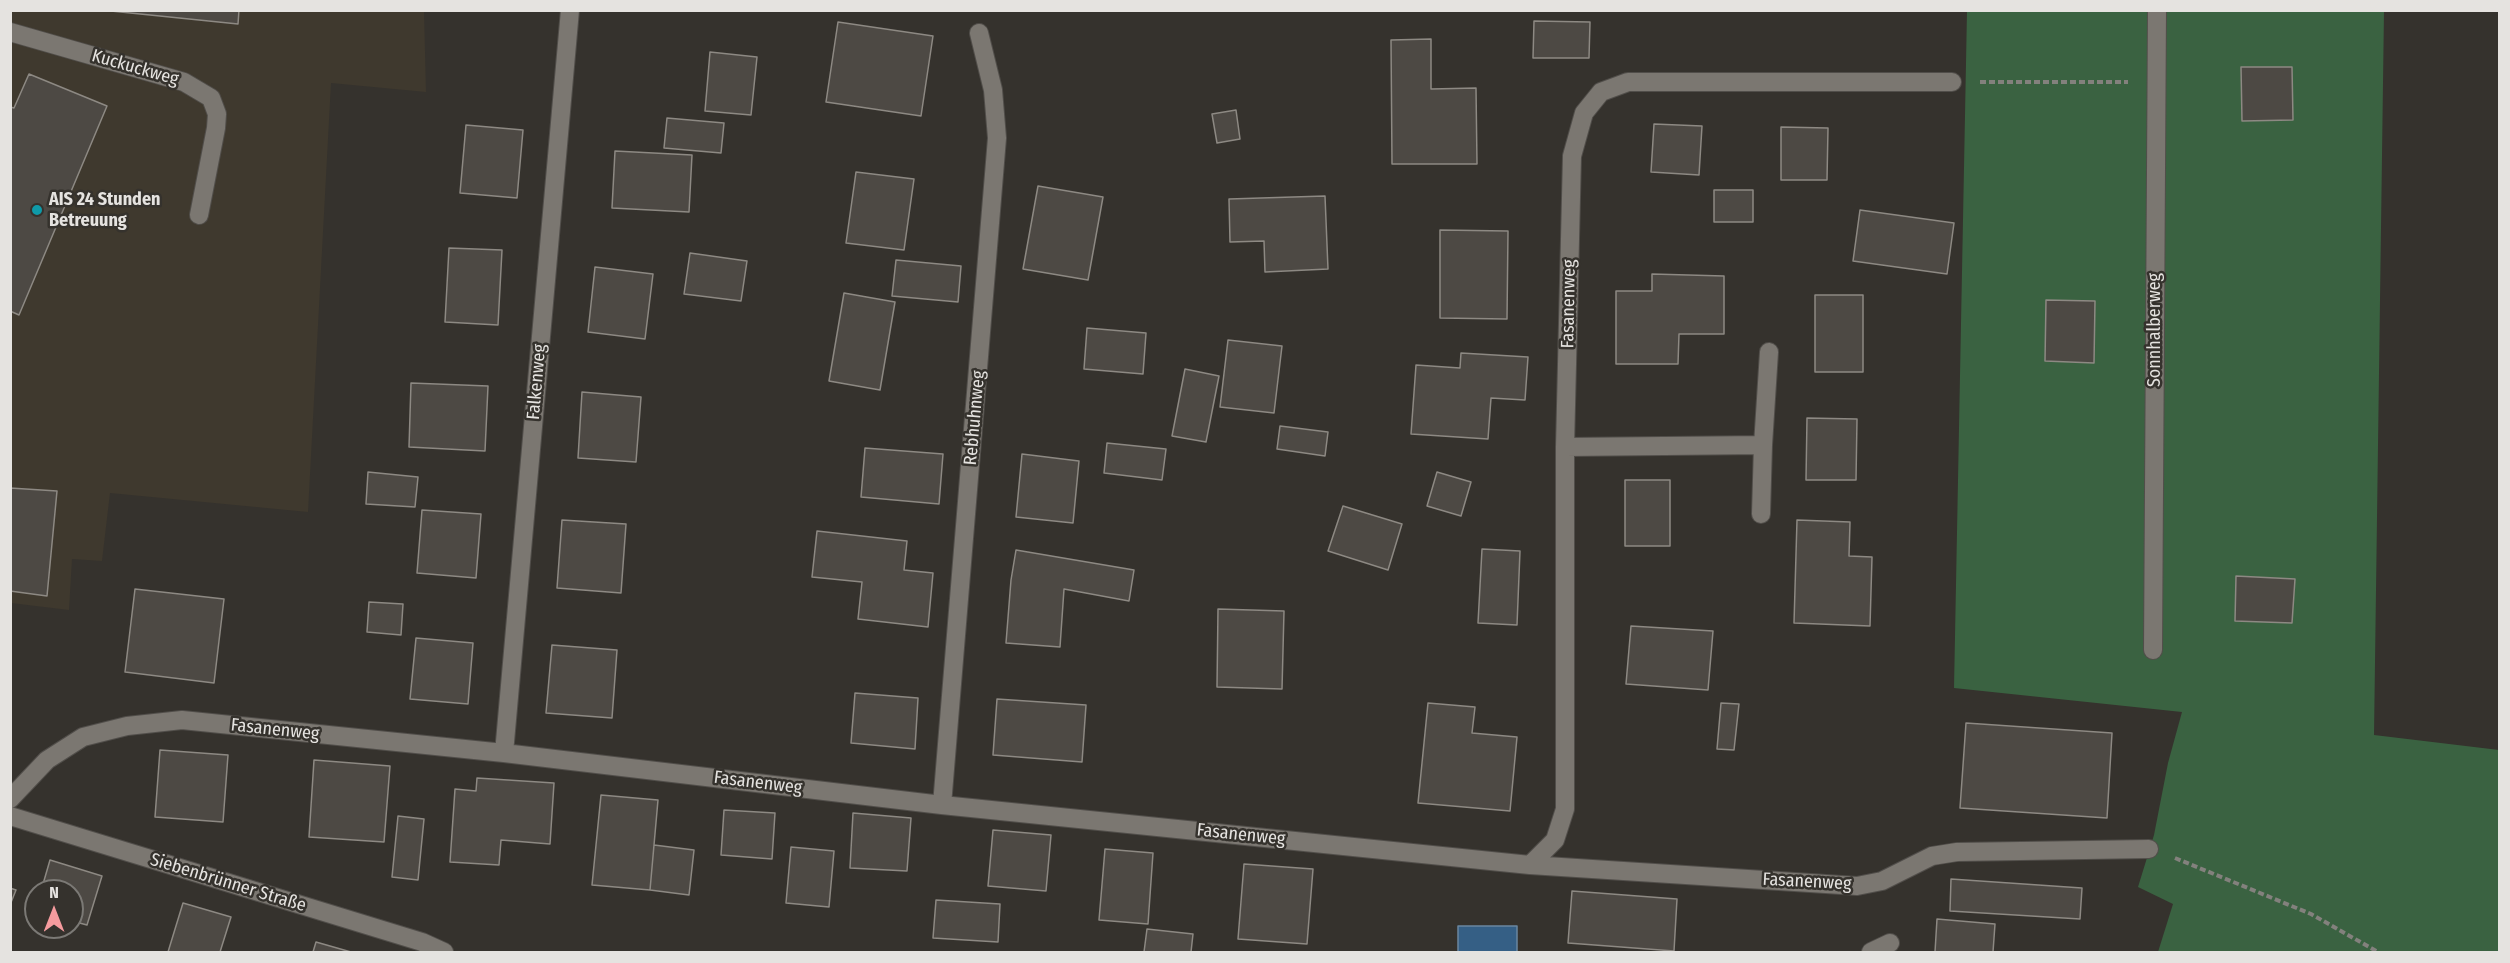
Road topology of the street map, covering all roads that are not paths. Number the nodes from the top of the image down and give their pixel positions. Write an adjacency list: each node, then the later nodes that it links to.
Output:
1 (570, 10): 12 (street, Falkenweg)
2 (2157, 10): 11 (street, Sonnhalberweg)
3 (10, 32): 6 (street, Kuckuckweg)
4 (979, 33): 14 (street, Rebhuhnweg)
5 (1952, 82): 9 (street, Fasanenweg)
6 (199, 214)
7 (1769, 352): 8 (street)
8 (1763, 445): 9 (street); 10 (street)
9 (1565, 447): 17 (street, Fasanenweg)
10 (1761, 514)
11 (2153, 650)
12 (504, 753): 13 (street, Fasanenweg); 14 (street, Fasanenweg)
13 (10, 800)
14 (942, 805): 17 (street, Fasanenweg)
15 (10, 816): 19 (street, Siebenbrünner Straße)
16 (2149, 849): 17 (street, Fasanenweg)
17 (1530, 865)
18 (1890, 943): 20 (street)
19 (444, 952)
20 (1871, 952)

